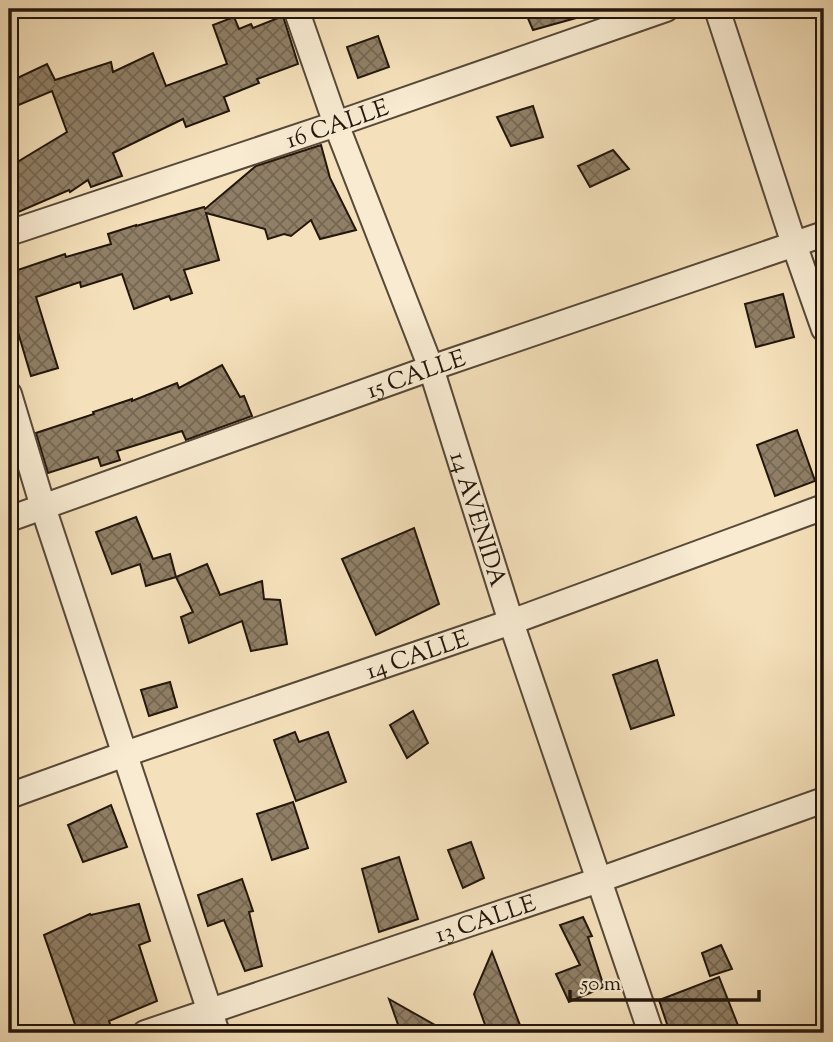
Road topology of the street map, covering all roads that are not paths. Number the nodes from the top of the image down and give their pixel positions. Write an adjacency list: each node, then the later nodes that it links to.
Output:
1 (296, 9): 4 (street, 14 AVENIDA)
2 (666, 9): 4 (street, 16 CALLE)
3 (717, 9): 7 (street)
4 (336, 124): 5 (street, 16 CALLE); 9 (street, 14 AVENIDA)
5 (9, 233)
6 (824, 234): 7 (street, 15 CALLE)
7 (794, 244): 8 (street); 9 (street, 15 CALLE)
8 (824, 329)
9 (432, 368): 11 (street, 15 CALLE); 14 (street, 14 AVENIDA)
10 (9, 394): 11 (street)
11 (43, 507): 13 (street, 15 CALLE); 15 (street)
12 (824, 507): 14 (street, 14 CALLE)
13 (9, 519)
14 (511, 622): 15 (street, 14 CALLE); 18 (street, 14 AVENIDA)
15 (125, 754): 16 (street, 14 CALLE); 19 (street)
16 (9, 796)
17 (824, 800): 18 (street, 13 CALLE)
18 (598, 880): 19 (street, 13 CALLE); 21 (street, 14 AVENIDA)
19 (213, 1022): 20 (street, 13 CALLE)
20 (145, 1033)
21 (651, 1033)

